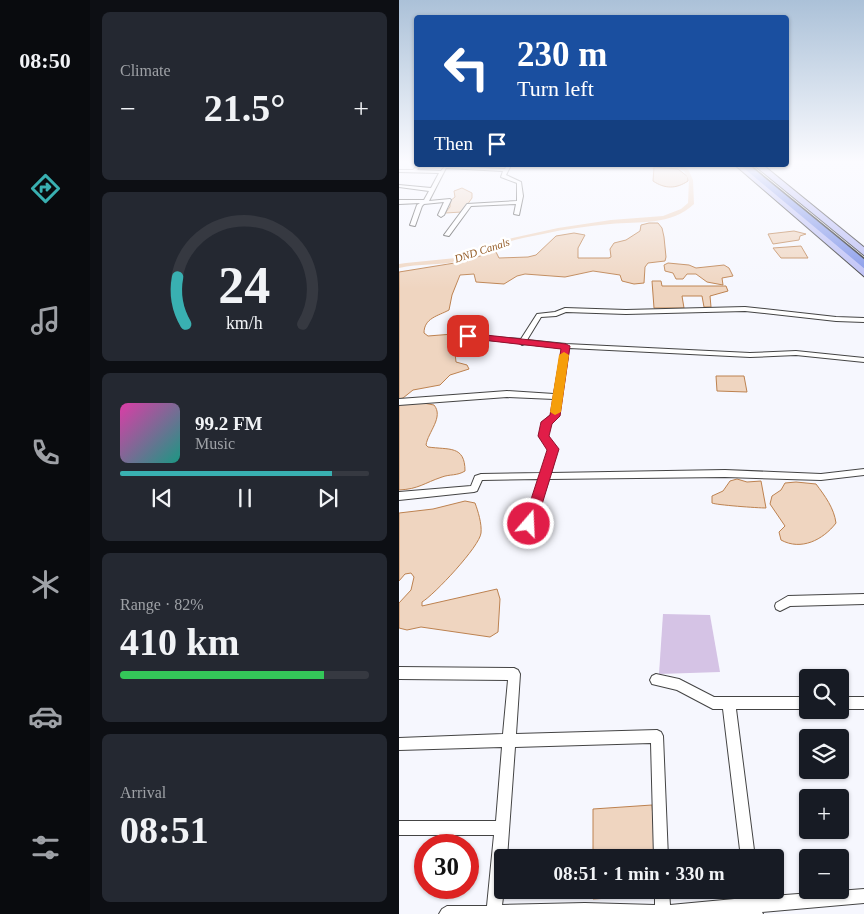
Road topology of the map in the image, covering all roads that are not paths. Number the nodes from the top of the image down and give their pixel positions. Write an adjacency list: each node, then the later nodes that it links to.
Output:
1 (422, 204): 9 (street)
2 (446, 204): 8 (street)
3 (491, 204): 11 (street)
4 (519, 204): 7 (street)
5 (787, 204): 13 (main road)
6 (800, 204): 10 (main road)
7 (517, 214)
8 (441, 215)
9 (413, 225)
10 (831, 229): 12 (street); 14 (main road)
11 (447, 235)
12 (864, 253)
13 (849, 258): 15 (main road); 16 (street)
14 (864, 260)
15 (864, 266)
16 (864, 274)
17 (864, 320): 19 (street)
18 (468, 336): 19 (street)
19 (522, 343): 20 (street)
20 (566, 346): 21 (street); 22 (street)
21 (864, 360)
22 (557, 397): 23 (street); 25 (street)
23 (399, 402)
24 (864, 472): 25 (street)
25 (546, 476): 26 (street); 27 (street)
26 (399, 496)
27 (529, 524)
28 (864, 599): 29 (street)
29 (780, 606)
30 (399, 673): 36 (street)
31 (656, 680): 35 (street)
32 (799, 703): 35 (street)
33 (849, 703): 34 (street)
34 (864, 703)
35 (729, 705): 41 (street)
36 (509, 741): 37 (street); 39 (street); 40 (street)
37 (399, 744)
38 (399, 828): 39 (street)
39 (501, 828): 45 (street)
40 (661, 849)
41 (747, 849)
42 (864, 896): 44 (street)
43 (662, 899): 46 (street)
44 (753, 903): 46 (street)
45 (494, 913): 46 (street); 47 (street)
46 (663, 913)
47 (447, 914)

